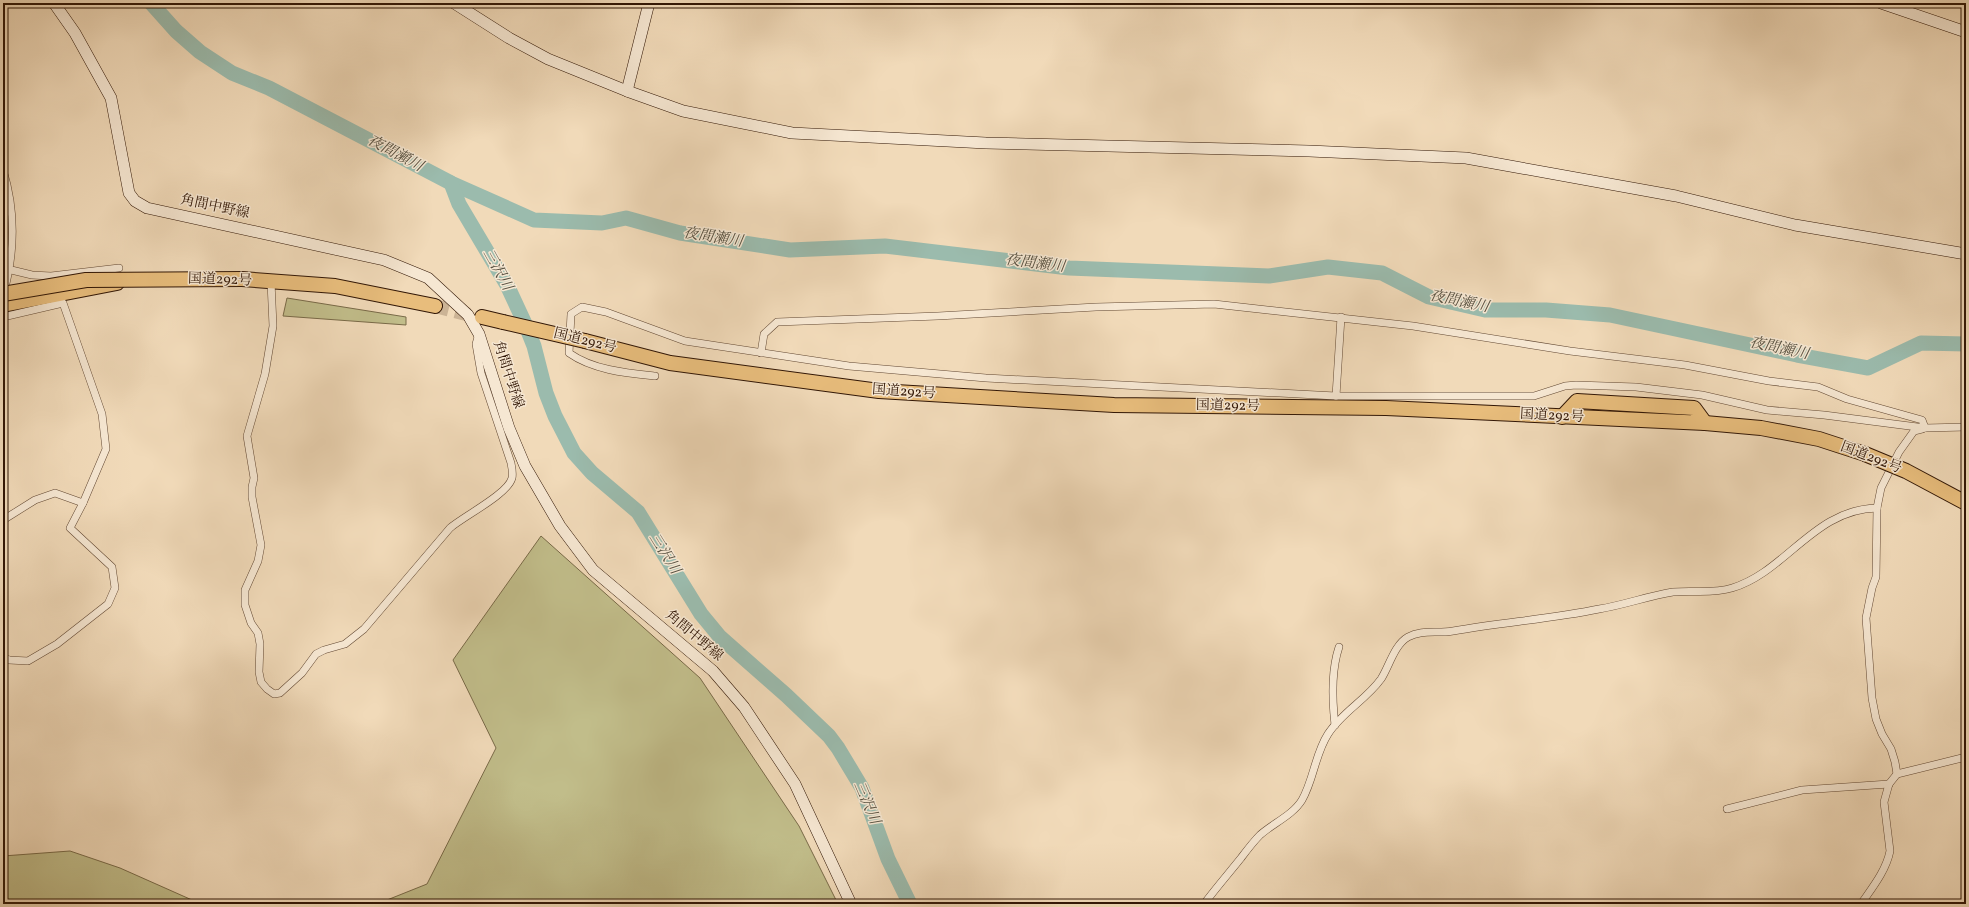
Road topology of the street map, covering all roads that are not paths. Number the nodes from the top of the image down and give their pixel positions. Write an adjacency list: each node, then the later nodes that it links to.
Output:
1 (54, 3): 19 (street, 角間中野線)
2 (454, 3): 6 (street)
3 (648, 3): 6 (street)
4 (1881, 3): 5 (street)
5 (1966, 32)
6 (627, 91): 8 (street)
7 (3, 170): 10 (street)
8 (1966, 254)
9 (119, 268): 10 (street)
10 (7, 269): 13 (street)
11 (141, 279): 12 (highway, 国道292号, bridge); 13 (highway, 国道292号, bridge); 14 (highway, bridge)
12 (271, 282): 15 (highway, 国道292号); 19 (street)
13 (5, 293)
14 (3, 305)
15 (435, 306)
16 (3, 317): 25 (street)
17 (482, 317): 26 (highway, 国道292号, bridge)
18 (1341, 317): 20 (street); 22 (street); 24 (street)
19 (479, 334): 36 (street, 角間中野線)
20 (761, 352): 21 (street); 22 (street)
21 (655, 376)
22 (1336, 396): 24 (street)
23 (1966, 427): 24 (street)
24 (1925, 428): 27 (street)
25 (83, 503): 28 (street); 30 (street)
26 (1966, 503)
27 (1877, 508): 31 (street); 33 (street)
28 (3, 520)
29 (1339, 647): 31 (street)
30 (3, 657)
31 (1335, 725): 37 (street)
32 (1966, 757): 33 (street)
33 (1897, 774): 34 (street)
34 (1889, 784): 35 (street); 38 (street)
35 (1727, 809)
36 (851, 904)
37 (1204, 904)
38 (1860, 904)

